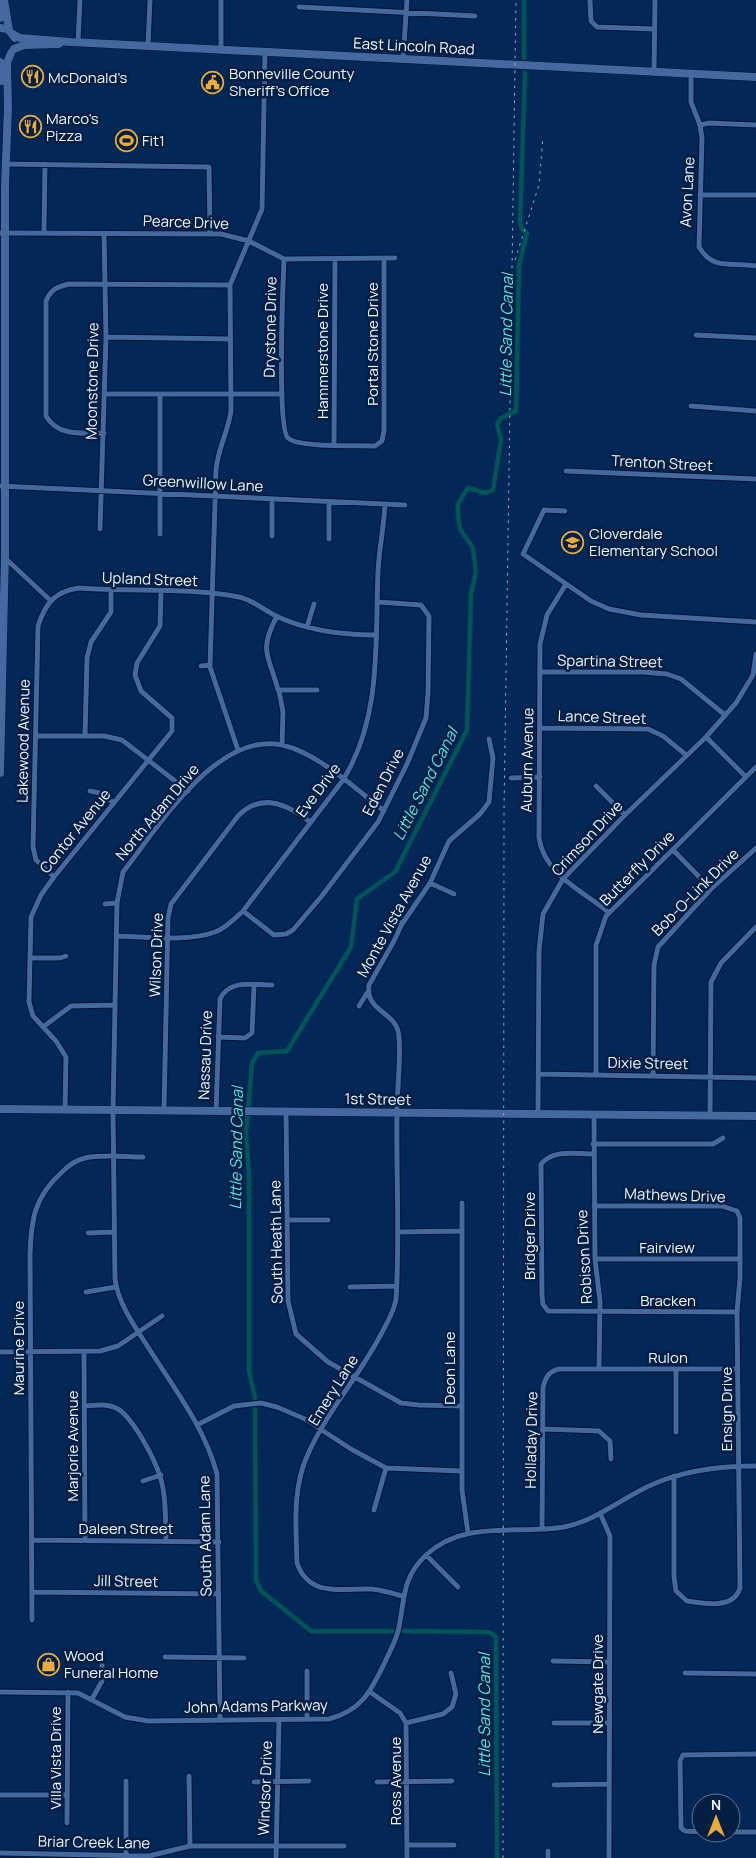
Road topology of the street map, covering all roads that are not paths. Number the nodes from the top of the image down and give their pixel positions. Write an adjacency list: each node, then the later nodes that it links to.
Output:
1 (80, 0): 15 (street)
2 (150, 0): 16 (street)
3 (221, 0): 17 (street)
4 (407, 0): 9 (street)
5 (590, 0): 13 (street)
6 (655, 0): 13 (street)
7 (4, 1): 11 (main road); 14 (main road)
8 (298, 7): 9 (street)
9 (407, 12): 10 (street); 21 (street)
10 (475, 16)
11 (0, 18)
12 (0, 28): 14 (main road, East Lincoln Road)
13 (654, 29): 23 (street)
14 (11, 32): 15 (main road, East Lincoln Road); 18 (main road)
15 (74, 42): 16 (main road, East Lincoln Road); 18 (main road, East Lincoln Road)
16 (148, 46): 17 (main road, East Lincoln Road)
17 (221, 50): 19 (main road, East Lincoln Road)
18 (12, 51): 20 (main road, East Lincoln Road); 28 (main road)
19 (265, 51): 21 (main road, East Lincoln Road); 37 (street)
20 (0, 55)
21 (403, 60): 23 (main road, East Lincoln Road)
22 (0, 62): 28 (main road)
23 (654, 73): 24 (main road, East Lincoln Road)
24 (691, 74): 25 (main road, East Lincoln Road); 26 (street, Avon Lane)
25 (756, 77)
26 (700, 125): 27 (street); 31 (street, Avon Lane)
27 (756, 125)
28 (6, 132): 29 (main road)
29 (6, 164): 30 (street); 33 (main road)
30 (46, 164): 34 (street); 36 (street)
31 (700, 195): 32 (street); 42 (street, Avon Lane)
32 (756, 195)
33 (3, 233): 34 (street, Pearce Drive); 59 (main road)
34 (44, 233): 35 (street, Pearce Drive)
35 (104, 233): 36 (street, Pearce Drive); 43 (street, Moonstone Drive)
36 (210, 233): 37 (street, Pearce Drive)
37 (249, 241): 39 (street, Pearce Drive); 44 (street)
38 (395, 258): 41 (street, Pearce Drive)
39 (284, 259): 40 (street, Pearce Drive); 52 (street, Drystone Drive)
40 (334, 259): 41 (street, Pearce Drive); 56 (street, Hammerstone Drive)
41 (384, 259): 56 (street, Portal Stone Drive)
42 (756, 266)
43 (105, 284): 44 (street); 46 (street, Moonstone Drive); 55 (street)
44 (230, 285): 48 (street)
45 (696, 335): 47 (street)
46 (106, 337): 48 (street); 49 (street, Moonstone Drive)
47 (756, 338)
48 (230, 339): 51 (street)
49 (104, 394): 50 (street); 55 (street, Moonstone Drive)
50 (160, 394): 51 (street); 61 (street)
51 (230, 394): 52 (street); 62 (street)
52 (282, 394): 56 (street, Drystone Drive)
53 (691, 406): 54 (street)
54 (756, 411)
55 (104, 433): 60 (street, Moonstone Drive)
56 (334, 444)
57 (566, 471): 58 (street, Trenton Street)
58 (756, 479)
59 (2, 486): 60 (street, Greenwillow Lane); 72 (main road)
60 (102, 489): 61 (street, Greenwillow Lane); 68 (street, Moonstone Drive)
61 (160, 493): 62 (street, Greenwillow Lane); 69 (street)
62 (217, 496): 63 (street, Greenwillow Lane); 76 (street)
63 (272, 499): 64 (street, Greenwillow Lane); 70 (street)
64 (329, 502): 65 (street, Greenwillow Lane); 71 (street)
65 (385, 504): 66 (street, Greenwillow Lane); 78 (street, Eve Drive)
66 (405, 505)
67 (565, 511): 73 (street)
68 (100, 529)
69 (160, 534)
70 (272, 536)
71 (329, 539)
72 (4, 558): 77 (street); 84 (main road)
73 (566, 584): 81 (street); 88 (street, Auburn Avenue)
74 (111, 590): 75 (street, Upland Street); 77 (street, Upland Street); 96 (street)
75 (161, 592): 76 (street, Upland Street); 102 (street, Contor Avenue)
76 (212, 593): 80 (street, Upland Street); 86 (street)
77 (50, 600): 95 (street, Lakewood Avenue)
78 (378, 602): 83 (street, Eve Drive); 113 (street, Eden Drive)
79 (314, 604): 82 (street)
80 (277, 616): 82 (street, Upland Street); 91 (street)
81 (756, 622)
82 (307, 626): 83 (street, Upland Street)
83 (376, 635): 108 (street, Eve Drive)
84 (2, 636): 92 (main road)
85 (756, 654): 89 (street, Crimson Drive)
86 (210, 665): 87 (street); 100 (street)
87 (201, 666)
88 (540, 672): 93 (street, Spartina Street); 94 (street, Auburn Avenue)
89 (755, 676): 93 (street, Crimson Drive)
90 (317, 690): 91 (street)
91 (279, 692): 99 (street)
92 (1, 701): 104 (main road)
93 (725, 715): 97 (street, Crimson Drive)
94 (540, 728): 101 (street, Lance Street); 106 (street, Auburn Avenue)
95 (37, 736): 96 (street); 118 (street, Lakewood Avenue)
96 (85, 736): 102 (street)
97 (706, 737): 101 (street, Crimson Drive); 105 (street)
98 (489, 739): 120 (street, Monte Vista Avenue)
99 (282, 745): 100 (street, North Adam Drive); 108 (street, North Adam Drive)
100 (238, 750): 111 (street, North Adam Drive)
101 (685, 754): 114 (street, Crimson Drive)
102 (148, 761): 111 (street); 112 (street, Contor Avenue)
103 (756, 767): 105 (street, Butterfly Drive)
104 (0, 773)
105 (745, 776): 117 (street, Butterfly Drive)
106 (540, 777): 107 (street); 119 (street, Auburn Avenue)
107 (511, 778)
108 (344, 780): 113 (street, North Adam Drive); 115 (street, Eve Drive)
109 (596, 786): 114 (street)
110 (90, 791): 112 (street)
111 (188, 791): 123 (street, North Adam Drive)
112 (114, 803): 118 (street, Contor Avenue)
113 (384, 812): 125 (street, Eden Drive)
114 (625, 815): 119 (street, Crimson Drive)
115 (310, 822): 125 (street, Eve Drive); 131 (street, Wilson Drive)
116 (756, 848): 121 (street, Bob-O-Link Drive)
117 (673, 850): 121 (street); 126 (street, Butterfly Drive)
118 (54, 877): 133 (street, Contor Avenue)
119 (563, 878): 126 (street, Auburn Avenue); 141 (street, Crimson Drive)
120 (430, 883): 122 (street); 128 (street, Monte Vista Avenue)
121 (711, 889): 143 (street, Bob-O-Link Drive)
122 (454, 894)
123 (117, 903): 124 (street); 130 (street, North Adam Drive)
124 (105, 904)
125 (243, 911): 131 (street, Eve Drive)
126 (608, 912): 142 (street, Butterfly Drive)
127 (394, 919): 128 (street)
128 (402, 924): 136 (street, Monte Vista Avenue)
129 (756, 927): 144 (street)
130 (117, 936): 131 (street, Eve Drive); 137 (street, North Adam Drive)
131 (168, 937): 149 (street, Wilson Drive)
132 (66, 956): 133 (street)
133 (32, 958): 139 (street, Contor Avenue)
134 (254, 985): 135 (street, Nassau Drive); 140 (street, Nassau Drive); 140 (street)
135 (272, 985)
136 (368, 992): 138 (street); 152 (street, Monte Vista Avenue)
137 (115, 1005): 139 (street); 148 (street, North Adam Drive)
138 (359, 1006)
139 (44, 1027): 147 (street, Contor Avenue)
140 (218, 1038): 150 (street, Nassau Drive)
141 (539, 1074): 142 (street, Dixie Street); 153 (street, Crimson Drive)
142 (596, 1075): 143 (street, Dixie Street)
143 (653, 1076): 144 (street, Dixie Street)
144 (710, 1077): 145 (street, Dixie Street); 155 (street)
145 (756, 1078)
146 (0, 1109): 147 (main road, 1st Street)
147 (65, 1110): 148 (main road, 1st Street)
148 (113, 1110): 149 (main road, 1st Street); 160 (street, South Adam Lane)
149 (164, 1111): 150 (main road, 1st Street)
150 (216, 1111): 151 (main road, 1st Street)
151 (286, 1112): 152 (main road, 1st Street); 164 (street, South Heath Lane)
152 (396, 1113): 153 (main road, 1st Street); 169 (street, Emery Lane)
153 (538, 1113): 154 (main road, 1st Street)
154 (594, 1114): 155 (main road, 1st Street); 158 (street, Robison Drive)
155 (710, 1115): 156 (main road, 1st Street)
156 (756, 1116)
157 (723, 1138): 158 (street)
158 (593, 1144): 159 (street, Robison Drive)
159 (593, 1154): 163 (street, Robison Drive); 177 (street, Bridger Drive)
160 (113, 1156): 161 (street, Maurine Drive); 168 (street, South Adam Lane); 181 (street, Maurine Drive)
161 (143, 1157)
162 (462, 1203): 167 (street, Deon Lane)
163 (594, 1206): 166 (street, Mathews Drive); 171 (street, Robison Drive)
164 (288, 1220): 165 (street); 187 (street, South Heath Lane)
165 (328, 1220)
166 (740, 1230): 172 (street, Ensign Drive)
167 (462, 1231): 169 (street); 189 (street, Deon Lane)
168 (114, 1232): 170 (street); 174 (street, South Adam Lane)
169 (399, 1232): 173 (street, Emery Lane)
170 (88, 1233)
171 (595, 1259): 172 (street, Fairview); 177 (street, Robison Drive)
172 (740, 1259): 178 (street, Ensign Drive)
173 (397, 1286): 175 (street); 187 (street, Emery Lane)
174 (116, 1287): 176 (street); 180 (street, South Adam Lane)
175 (350, 1287)
176 (86, 1292)
177 (599, 1312): 178 (street, Bracken); 184 (street, Robison Drive)
178 (737, 1312): 185 (street, Ensign Drive)
179 (162, 1316): 180 (street)
180 (138, 1333): 183 (street); 190 (street, South Adam Lane)
181 (31, 1351): 182 (street); 183 (street); 206 (street, Maurine Drive)
182 (0, 1352)
183 (84, 1352): 188 (street, Marjorie Avenue)
184 (599, 1369): 186 (street, Rulon); 191 (street, Holladay Drive)
185 (738, 1369): 186 (street, Rulon); 195 (street, Ensign Drive)
186 (676, 1370): 193 (street)
187 (356, 1377): 189 (street, South Heath Lane); 192 (street, Emery Lane)
188 (84, 1406): 199 (street); 207 (street, Marjorie Avenue)
189 (462, 1406): 198 (street, Deon Lane)
190 (197, 1424): 192 (street); 209 (street, South Adam Lane)
191 (544, 1429): 194 (street); 204 (street, Holladay Drive)
192 (322, 1430): 197 (street); 214 (street, Emery Lane)
193 (676, 1432)
194 (611, 1459)
195 (739, 1466): 196 (street, John Adams Parkway); 200 (street, John Adams Parkway); 200 (street, Ensign Drive)
196 (756, 1466)
197 (386, 1468): 198 (street); 202 (street)
198 (461, 1471): 205 (street, Deon Lane)
199 (161, 1475): 201 (street); 208 (street)
200 (674, 1476): 203 (street, John Adams Parkway)
201 (143, 1481)
202 (374, 1510)
203 (600, 1512): 204 (street, John Adams Parkway); 221 (street, Newgate Drive)
204 (542, 1529): 205 (street, John Adams Parkway)
205 (468, 1533): 210 (street, John Adams Parkway)
206 (32, 1540): 207 (street, Daleen Street); 212 (street, Maurine Drive)
207 (84, 1540): 208 (street, Daleen Street)
208 (166, 1540): 209 (street, Daleen Street)
209 (219, 1542): 213 (street, South Adam Lane)
210 (426, 1555): 211 (street); 214 (street, John Adams Parkway)
211 (458, 1586)
212 (32, 1592): 213 (street, Jill Street); 215 (street, Maurine Drive)
213 (219, 1594): 218 (street, South Adam Lane)
214 (402, 1596): 228 (street, John Adams Parkway)
215 (32, 1620)
216 (165, 1657): 218 (street)
217 (102, 1658): 229 (street)
218 (220, 1658): 219 (street); 231 (street, South Adam Lane)
219 (244, 1658)
220 (553, 1661): 221 (street)
221 (610, 1662): 234 (street, Newgate Drive)
222 (306, 1671): 230 (street)
223 (452, 1673): 233 (street)
224 (685, 1674): 225 (street)
225 (756, 1674)
226 (0, 1692): 227 (street, John Adams Parkway)
227 (68, 1692): 229 (street, John Adams Parkway); 248 (street, Villa Vista Drive)
228 (370, 1692): 230 (street, John Adams Parkway); 233 (street, Ross Avenue)
229 (92, 1699): 231 (street, John Adams Parkway)
230 (307, 1719): 232 (street, John Adams Parkway)
231 (220, 1720): 232 (street, John Adams Parkway)
232 (279, 1720): 241 (street, Windsor Drive)
233 (406, 1723): 244 (street, Ross Avenue)
234 (609, 1723): 235 (street); 245 (street, Newgate Drive)
235 (554, 1724)
236 (756, 1754): 250 (street)
237 (189, 1776): 255 (street)
238 (126, 1781): 260 (street)
239 (452, 1781): 244 (street)
240 (254, 1782): 241 (street)
241 (279, 1782): 242 (street); 256 (street, Windsor Drive)
242 (309, 1782)
243 (377, 1782): 244 (street)
244 (407, 1782): 253 (street, Ross Avenue)
245 (609, 1784): 246 (street); 264 (street, Newgate Drive)
246 (554, 1785)
247 (0, 1795): 248 (street)
248 (68, 1795): 249 (street, Villa Vista Drive)
249 (67, 1823)
250 (691, 1832)
251 (741, 1832): 252 (street)
252 (756, 1832)
253 (407, 1845): 254 (street); 262 (street, Ross Avenue)
254 (454, 1845)
255 (190, 1846): 256 (street, Briar Creek Lane); 260 (street, Briar Creek Lane)
256 (276, 1846): 257 (street, Briar Creek Lane); 261 (street, Windsor Drive)
257 (344, 1846)
258 (548, 1851): 263 (street)
259 (0, 1853): 260 (street, Briar Creek Lane)
260 (126, 1855)
261 (276, 1858)
262 (407, 1858)
263 (548, 1858)
264 (609, 1858)

